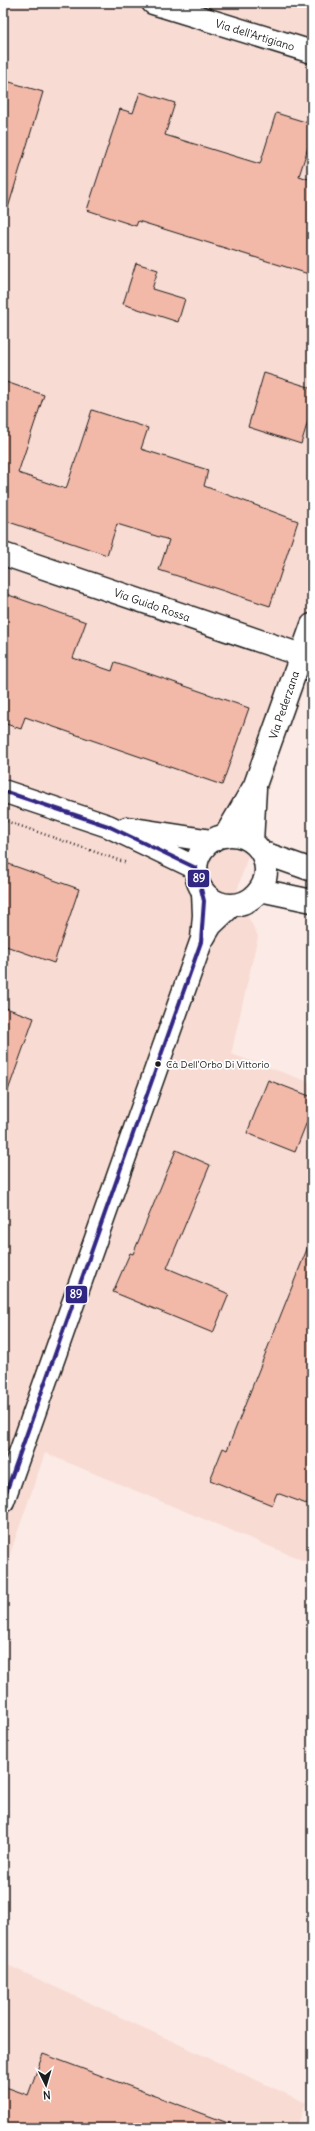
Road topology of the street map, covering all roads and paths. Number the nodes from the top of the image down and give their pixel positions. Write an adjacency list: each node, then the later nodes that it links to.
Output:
1 (153, 3): 2 (street, Via dell'Artigiano)
2 (312, 52)
3 (3, 554): 5 (street, Via Guido Rossa)
4 (312, 625): 5 (street, Via Pederzana)
5 (301, 655): 6 (street, Via Pederzana)
6 (255, 785): 10 (street, Via Pederzana); 11 (street, Via Pederzana)
7 (3, 791): 9 (street)
8 (3, 820): 12 (path)
9 (108, 826): 10 (street); 13 (street)
10 (219, 838): 11 (street); 13 (street)
11 (257, 847): 14 (street); 15 (street)
12 (131, 864)
13 (196, 868): 16 (street)
14 (312, 870)
15 (260, 890): 17 (street); 18 (street)
16 (203, 893): 18 (street); 19 (street)
17 (312, 901)
18 (231, 906): 19 (street)
19 (202, 942): 20 (street)
20 (3, 1501)

